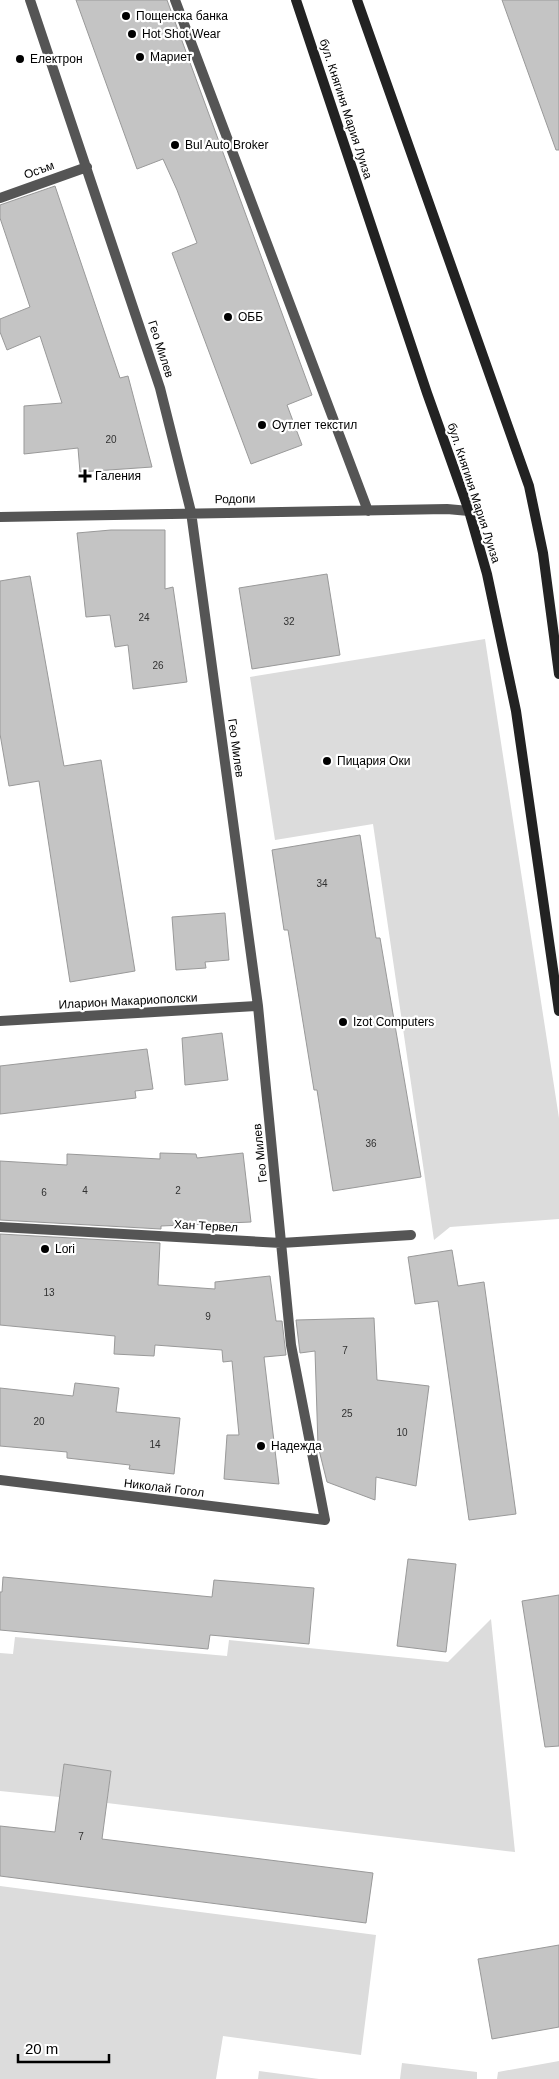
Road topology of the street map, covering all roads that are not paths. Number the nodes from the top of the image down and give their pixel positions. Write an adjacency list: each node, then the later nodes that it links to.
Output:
1 (30, 0): 5 (street, Гео Милев)
2 (176, 0): 7 (street)
3 (296, 0): 8 (main road, бул. Княгиня Мария Луиза)
4 (357, 0): 11 (main road)
5 (87, 167): 6 (street, Осъм); 9 (street, Гео Милев)
6 (0, 198)
7 (368, 510): 8 (street, Родопи); 9 (street, Родопи)
8 (469, 511): 13 (main road, бул. Княгиня Мария Луиза)
9 (191, 512): 10 (street, Родопи); 12 (street, Гео Милев)
10 (0, 517)
11 (559, 674)
12 (258, 1006): 14 (street, Иларион Макариополски); 17 (street, Гео Милев)
13 (559, 1011)
14 (0, 1021)
15 (0, 1227): 17 (street, Хан Тервел)
16 (411, 1235): 17 (street, Хан Тервел)
17 (281, 1243): 19 (street, Гео Милев)
18 (0, 1480): 19 (street, Николай Гогол)
19 (325, 1520)

